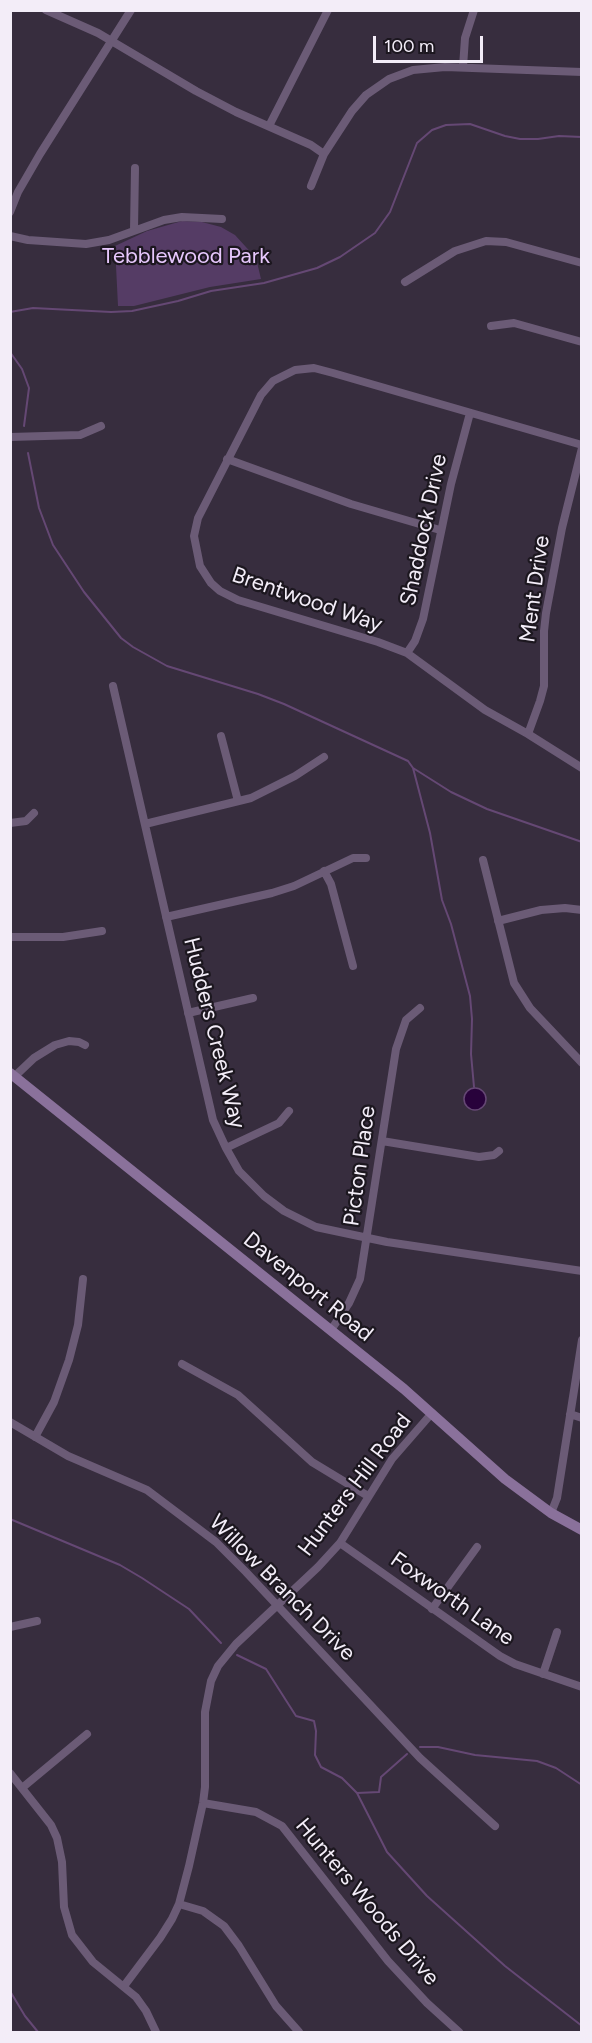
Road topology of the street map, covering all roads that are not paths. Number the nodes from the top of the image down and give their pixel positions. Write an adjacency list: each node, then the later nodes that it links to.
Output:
1 (46, 10): 5 (street)
2 (131, 10): 5 (street)
3 (328, 10): 8 (street)
4 (474, 10): 6 (street)
5 (112, 41): 8 (street); 12 (street)
6 (464, 67): 7 (street); 9 (street)
7 (582, 72)
8 (269, 126): 9 (street)
9 (324, 153): 11 (street)
10 (135, 168): 14 (street)
11 (311, 186)
12 (10, 212)
13 (222, 219): 14 (street)
14 (134, 230): 15 (street)
15 (10, 236)
16 (582, 263): 17 (street)
17 (405, 282)
18 (491, 326): 19 (street)
19 (582, 342)
20 (470, 413): 23 (street, Brentwood Way); 24 (street, Brentwood Way); 25 (street, Shaddock Drive)
21 (101, 426): 22 (street)
22 (10, 437)
23 (582, 446): 28 (street, Ment Drive)
24 (227, 459): 25 (street); 26 (street, Brentwood Way)
25 (440, 530): 26 (street, Shaddock Drive)
26 (407, 653): 28 (street, Brentwood Way)
27 (113, 686): 35 (street, Hudders Creek Way)
28 (528, 734): 31 (street, Brentwood Way)
29 (222, 736): 32 (street)
30 (324, 757): 32 (street)
31 (582, 768)
32 (238, 801): 35 (street)
33 (34, 813): 34 (street)
34 (10, 823)
35 (145, 824): 40 (street, Hudders Creek Way)
36 (366, 858): 38 (street)
37 (483, 860): 41 (street)
38 (324, 871): 40 (street); 44 (street)
39 (582, 909): 41 (street)
40 (166, 917): 47 (street, Hudders Creek Way)
41 (498, 921): 49 (street)
42 (102, 931): 43 (street)
43 (10, 937)
44 (353, 966)
45 (253, 998): 47 (street)
46 (420, 1008): 52 (street, Picton Place)
47 (188, 1013): 53 (street, Hudders Creek Way)
48 (85, 1045): 50 (street)
49 (582, 1063)
50 (13, 1075): 58 (street, Davenport Road)
51 (289, 1111): 53 (street)
52 (382, 1142): 54 (street); 55 (street, Picton Place)
53 (226, 1148): 55 (street, Hudders Creek Way)
54 (499, 1151)
55 (367, 1238): 56 (street, Hudders Creek Way); 58 (street, Picton Place)
56 (582, 1271)
57 (83, 1279): 65 (street)
58 (331, 1330): 61 (street, Davenport Road)
59 (582, 1340): 62 (street)
60 (182, 1364): 66 (street)
61 (432, 1413): 66 (street, Hunters Hill Road); 67 (street, Davenport Road)
62 (570, 1414): 63 (street); 67 (street)
63 (582, 1418)
64 (10, 1422): 65 (street, Willow Branch Drive)
65 (35, 1437): 71 (street, Willow Branch Drive)
66 (368, 1496): 69 (street, Hunters Hill Road)
67 (551, 1513): 68 (street, Davenport Road)
68 (582, 1530)
69 (340, 1543): 71 (street, Hunters Hill Road); 72 (street, Foxworth Lane)
70 (477, 1546): 72 (street)
71 (277, 1605): 81 (street, Hunters Hill Road); 82 (street, Willow Branch Drive)
72 (432, 1609): 76 (street, Foxworth Lane)
73 (37, 1621): 74 (street)
74 (10, 1627)
75 (557, 1632): 76 (street)
76 (543, 1674): 77 (street, Foxworth Lane)
77 (582, 1687)
78 (87, 1734): 80 (street)
79 (10, 1773): 80 (street)
80 (22, 1788): 84 (street)
81 (203, 1803): 83 (street, Hunters Hill Road); 87 (street, Hunters Woods Drive)
82 (495, 1826)
83 (179, 1904): 84 (street, Hunters Hill Road); 86 (street)
84 (124, 1986): 85 (street)
85 (156, 2032)
86 (299, 2032)
87 (459, 2032)

